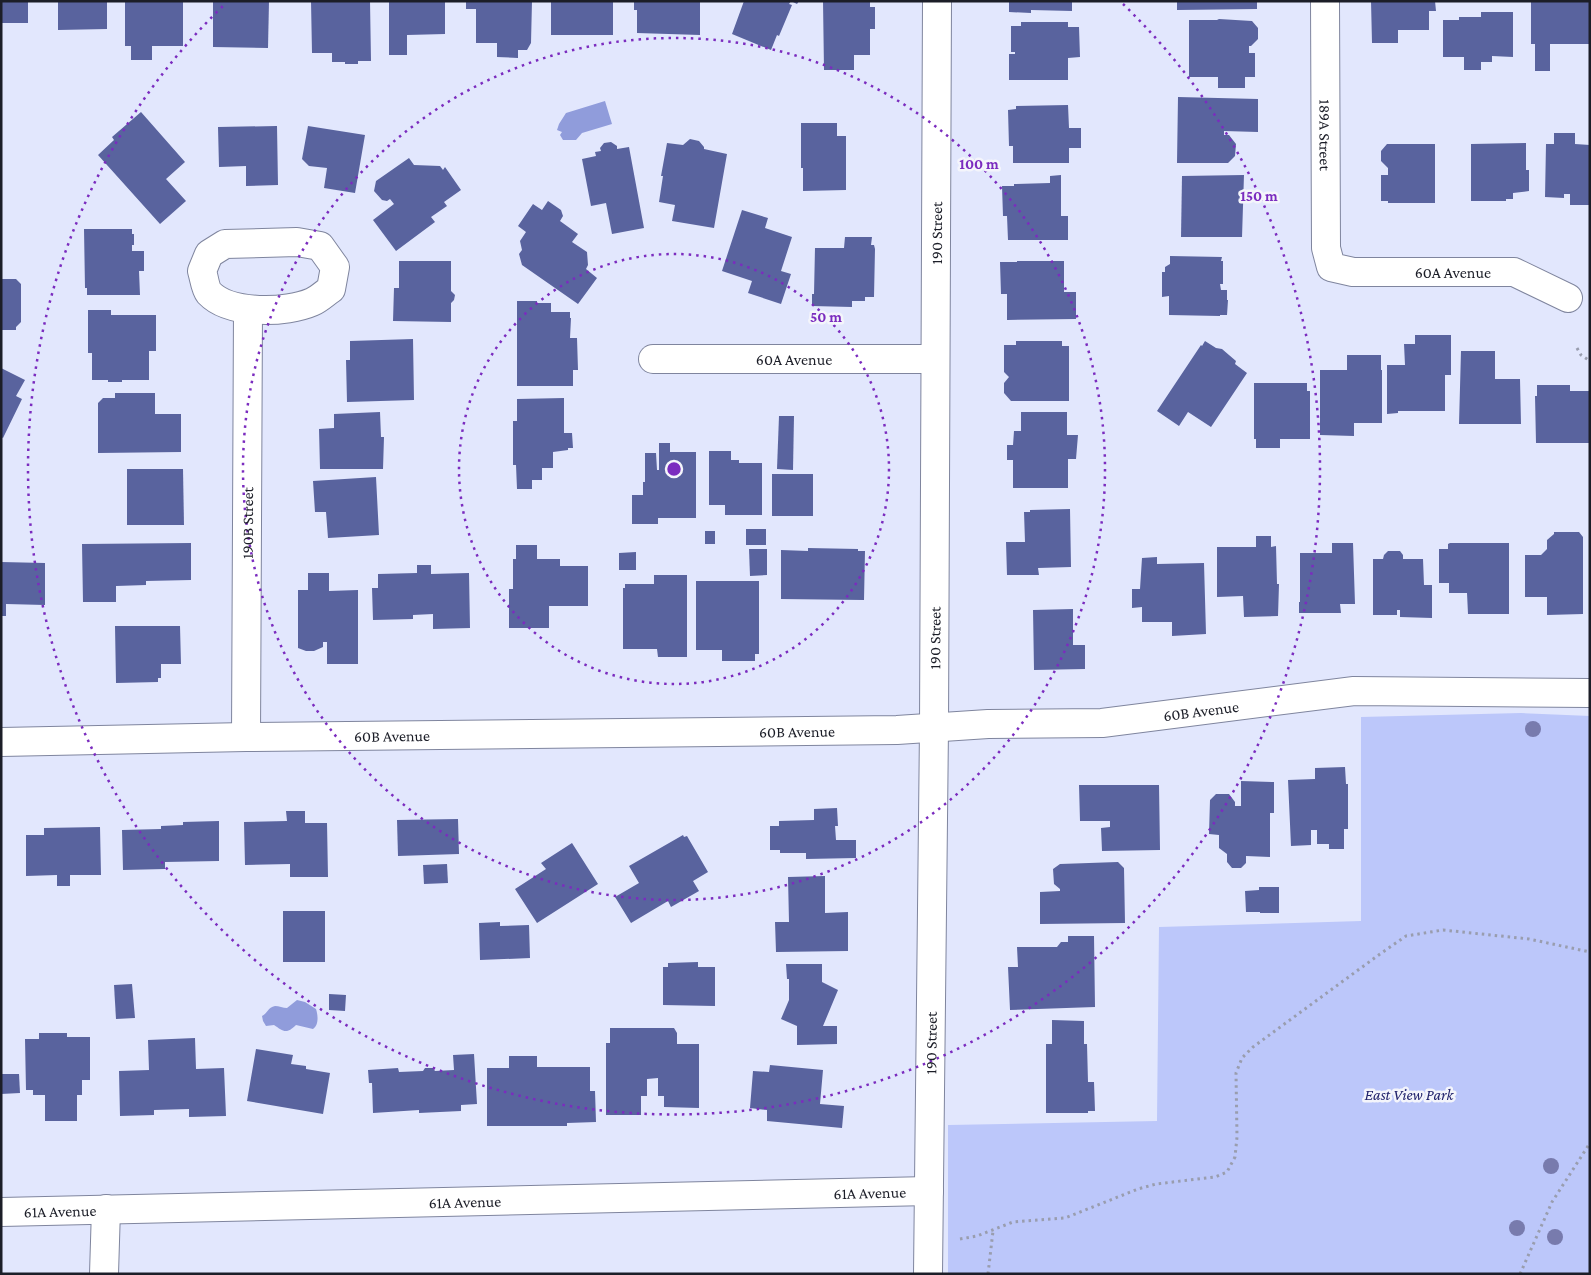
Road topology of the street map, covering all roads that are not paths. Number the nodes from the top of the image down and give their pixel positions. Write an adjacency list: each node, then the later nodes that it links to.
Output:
1 (937, 1): 7 (street, 190 Street)
2 (1325, 1): 3 (street, 189A Street)
3 (1331, 267): 4 (street, 60A Avenue)
4 (1568, 298)
5 (248, 310): 10 (street, 190B Street)
6 (653, 358): 7 (street, 60A Avenue)
7 (935, 359): 9 (street, 190 Street)
8 (1590, 693): 9 (street, 60B Avenue)
9 (934, 728): 10 (street, 60B Avenue); 12 (street, 190 Street)
10 (246, 737): 11 (street, 60B Avenue)
11 (1, 742)
12 (929, 1191): 13 (street, 61A Avenue); 16 (street, 190 Street)
13 (106, 1209): 14 (street, 61A Avenue); 15 (street)
14 (1, 1212)
15 (104, 1274)
16 (928, 1274)

